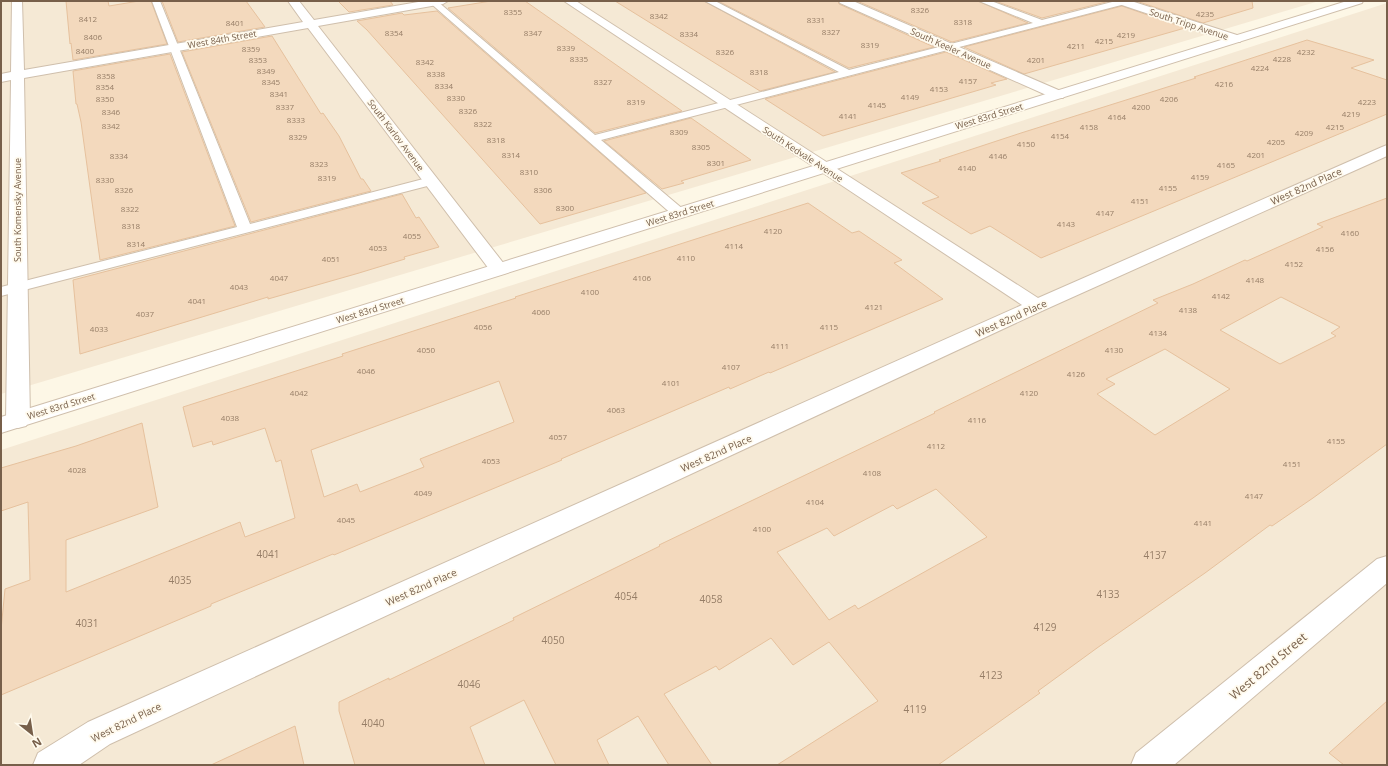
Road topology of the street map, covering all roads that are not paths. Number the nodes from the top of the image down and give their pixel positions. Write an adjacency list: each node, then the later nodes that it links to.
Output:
1 (17, 1): 17 (street, South Komensky Avenue)
2 (156, 1): 15 (lane)
3 (293, 1): 12 (street, South Karlov Avenue)
4 (569, 1): 19 (street, South Kedvale Avenue)
5 (709, 1): 16 (lane)
6 (844, 1): 14 (street, South Keeler Avenue)
7 (983, 1): 11 (lane)
8 (1123, 1): 11 (lane); 13 (street, South Tripp Avenue)
9 (1358, 1): 13 (street, West 83rd Street)
10 (436, 2): 12 (street, West 84th Street); 20 (lane)
11 (1042, 23): 14 (lane)
12 (311, 24): 15 (street, West 84th Street); 23 (street, South Karlov Avenue)
13 (1236, 39): 18 (street, West 83rd Street)
14 (950, 47): 16 (lane); 18 (street, South Keeler Avenue)
15 (174, 48): 17 (street, West 84th Street); 25 (lane)
16 (848, 73): 19 (lane)
17 (9, 76): 27 (street, South Komensky Avenue)
18 (1058, 95): 22 (street, West 83rd Street)
19 (728, 104): 20 (lane); 22 (street, South Kedvale Avenue)
20 (593, 139): 24 (lane)
21 (1387, 150): 29 (street, West 82nd Place)
22 (825, 168): 24 (street, West 83rd Street); 29 (street, South Kedvale Avenue)
23 (431, 181): 25 (lane); 26 (street, South Karlov Avenue)
24 (679, 213): 26 (street, West 83rd Street)
25 (245, 229): 27 (lane)
26 (499, 269): 30 (street, West 83rd Street)
27 (18, 288): 28 (lane); 30 (street, South Komensky Avenue)
28 (1, 292)
29 (1037, 306): 33 (street, West 82nd Place)
30 (18, 420): 31 (street, West 83rd Street)
31 (1, 425)
32 (1387, 567): 34 (street, West 82nd Street)
33 (50, 765)
34 (1148, 765)

